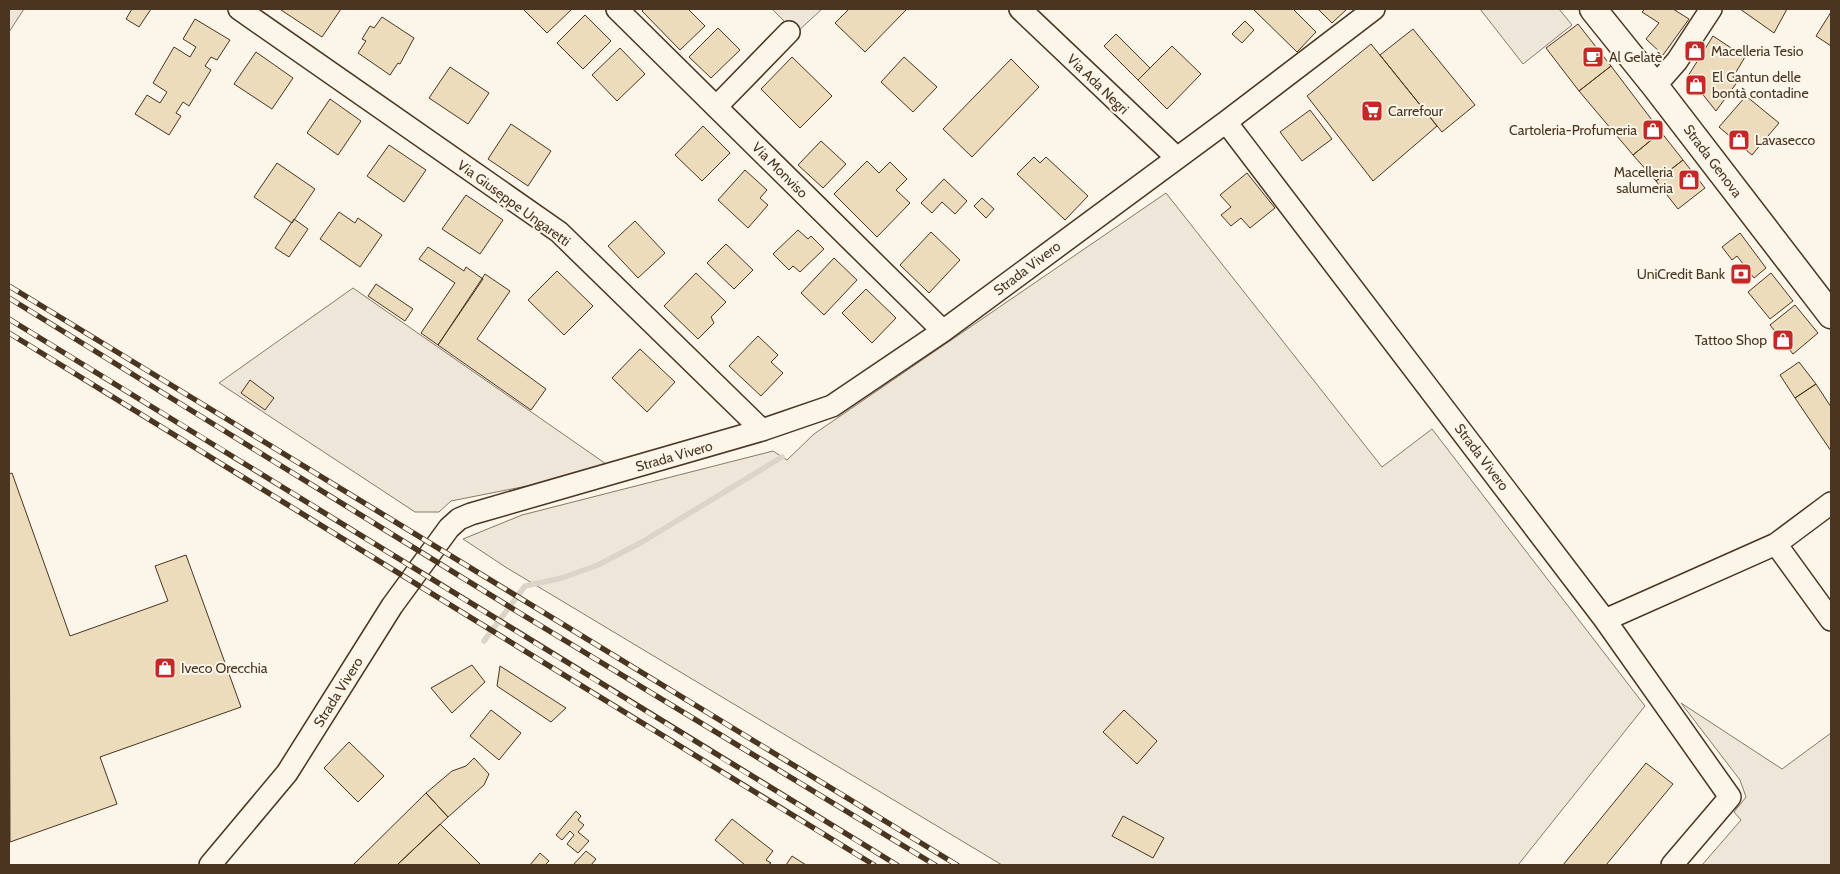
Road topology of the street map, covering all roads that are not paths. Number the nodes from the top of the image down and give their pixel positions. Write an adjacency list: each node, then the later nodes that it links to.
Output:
1 (239, 9): 14 (street, Via Giuseppe Ungaretti)
2 (617, 9): 9 (street, Via Monviso)
3 (1020, 9): 11 (street, Via Ada Negri)
4 (1374, 9): 10 (street, Strada Vivero)
5 (1593, 9): 8 (main road, Strada Genova)
6 (1711, 9): 8 (street)
7 (789, 32): 9 (street)
8 (1655, 86): 12 (main road, Strada Genova)
9 (716, 107): 13 (street, Via Monviso)
10 (1226, 122): 11 (street, Strada Vivero); 17 (street, Strada Vivero)
11 (1176, 158): 13 (street, Strada Vivero)
12 (1831, 315)
13 (943, 331): 14 (street, Strada Vivero)
14 (762, 430): 19 (street, Strada Vivero)
15 (1831, 503): 16 (street)
16 (1776, 544): 17 (street); 18 (street)
17 (1605, 620): 20 (street, Strada Vivero)
18 (1831, 620)
19 (210, 865)
20 (1672, 865)

